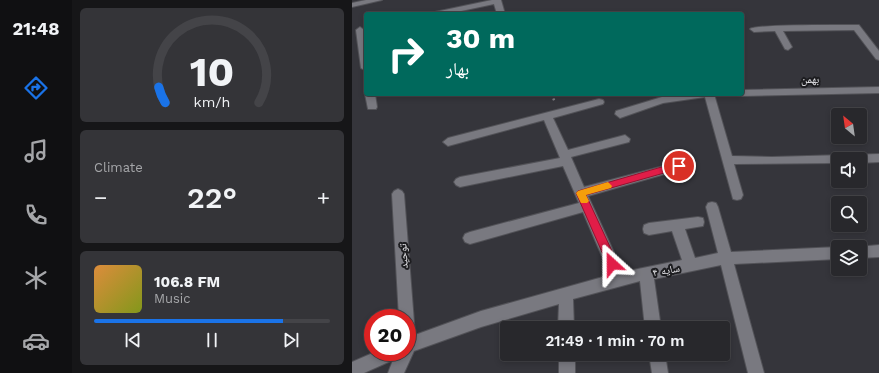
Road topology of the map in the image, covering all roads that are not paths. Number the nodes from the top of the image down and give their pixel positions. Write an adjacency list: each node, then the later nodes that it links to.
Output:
1 (378, 0): 3 (street)
2 (498, 1): 4 (street); 5 (street)
3 (352, 5)
4 (445, 12)
5 (501, 12)
6 (777, 28): 7 (street); 9 (street); 11 (street)
7 (754, 29)
8 (359, 31): 10 (street)
9 (788, 47)
10 (364, 57)
11 (879, 57)
12 (879, 90): 13 (street, بهمن)
13 (744, 93)
14 (370, 96): 18 (street)
15 (691, 96): 19 (street)
16 (710, 96): 27 (street)
17 (599, 102): 20 (street)
18 (372, 107)
19 (620, 114)
20 (548, 116): 22 (street); 23 (street)
21 (625, 139): 23 (street)
22 (448, 142)
23 (565, 158): 29 (street); 30 (street)
24 (867, 158): 25 (street)
25 (879, 158)
26 (831, 159): 27 (street)
27 (728, 160): 32 (street)
28 (679, 166): 30 (street)
29 (460, 182)
30 (581, 193): 33 (street)
31 (398, 194): 47 (street, توحید)
32 (737, 195)
33 (586, 206): 38 (street); 45 (street)
34 (712, 207): 42 (street)
35 (698, 222): 36 (street)
36 (677, 225): 37 (street); 43 (street)
37 (649, 229)
38 (470, 238)
39 (879, 251): 40 (street)
40 (867, 252)
41 (831, 253): 42 (street, سایه ۴)
42 (726, 258): 43 (street, سایه ۴); 59 (street)
43 (690, 265): 44 (street, سایه ۴)
44 (646, 274): 45 (street, سایه ۴); 49 (street)
45 (619, 279): 46 (street, سایه ۴)
46 (566, 294): 48 (street); 50 (street, سایه ۴)
47 (406, 309)
48 (566, 321)
49 (652, 321)
50 (416, 344)
51 (372, 361): 55 (street)
52 (401, 361): 56 (street)
53 (567, 361): 57 (street)
54 (658, 361): 58 (street)
55 (352, 370)
56 (396, 373)
57 (567, 373)
58 (660, 373)
59 (756, 373)

